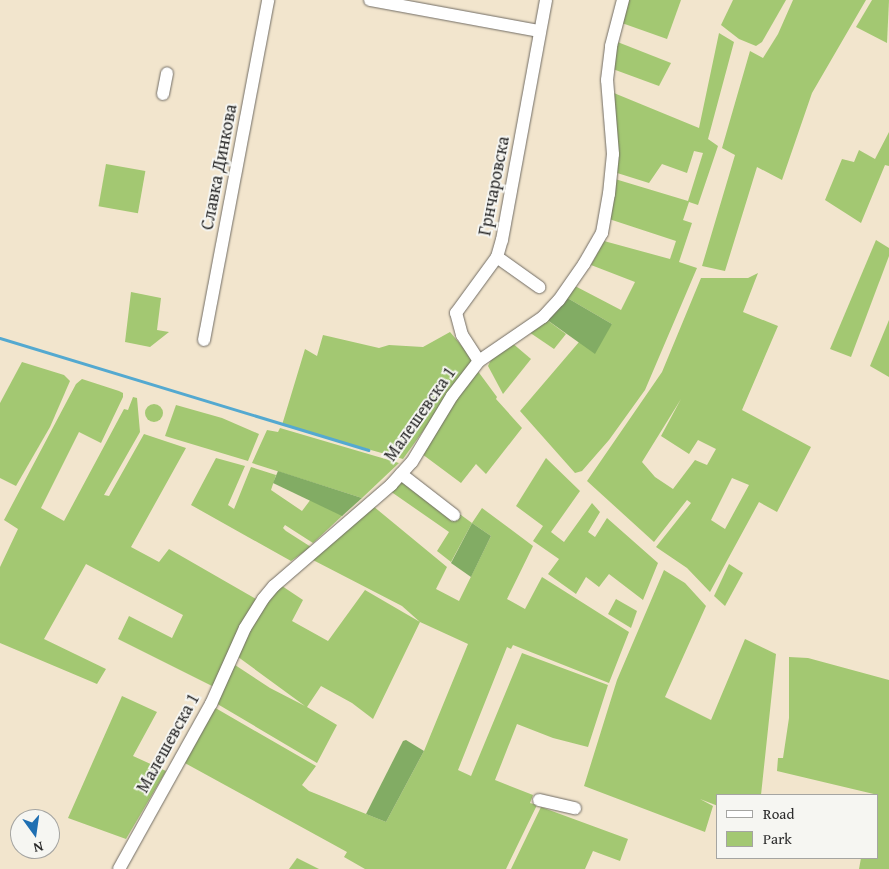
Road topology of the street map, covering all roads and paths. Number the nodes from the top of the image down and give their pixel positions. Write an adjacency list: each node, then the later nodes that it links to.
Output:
1 (268, 0): 10 (street, Славка Динкова)
2 (370, 0): 5 (street)
3 (546, 0): 5 (street, Грнчаровска)
4 (623, 0): 11 (street, Малешевска 1)
5 (539, 31): 8 (street, Грнчаровска)
6 (167, 73): 7 (street)
7 (163, 94)
8 (497, 257): 9 (street); 11 (street, Грнчаровска)
9 (539, 287)
10 (204, 340)
11 (479, 361): 12 (street, Малешевска 1)
12 (400, 474): 13 (street); 16 (street, Малешевска 1)
13 (454, 515)
14 (539, 800): 15 (street)
15 (575, 808)
16 (119, 869)

